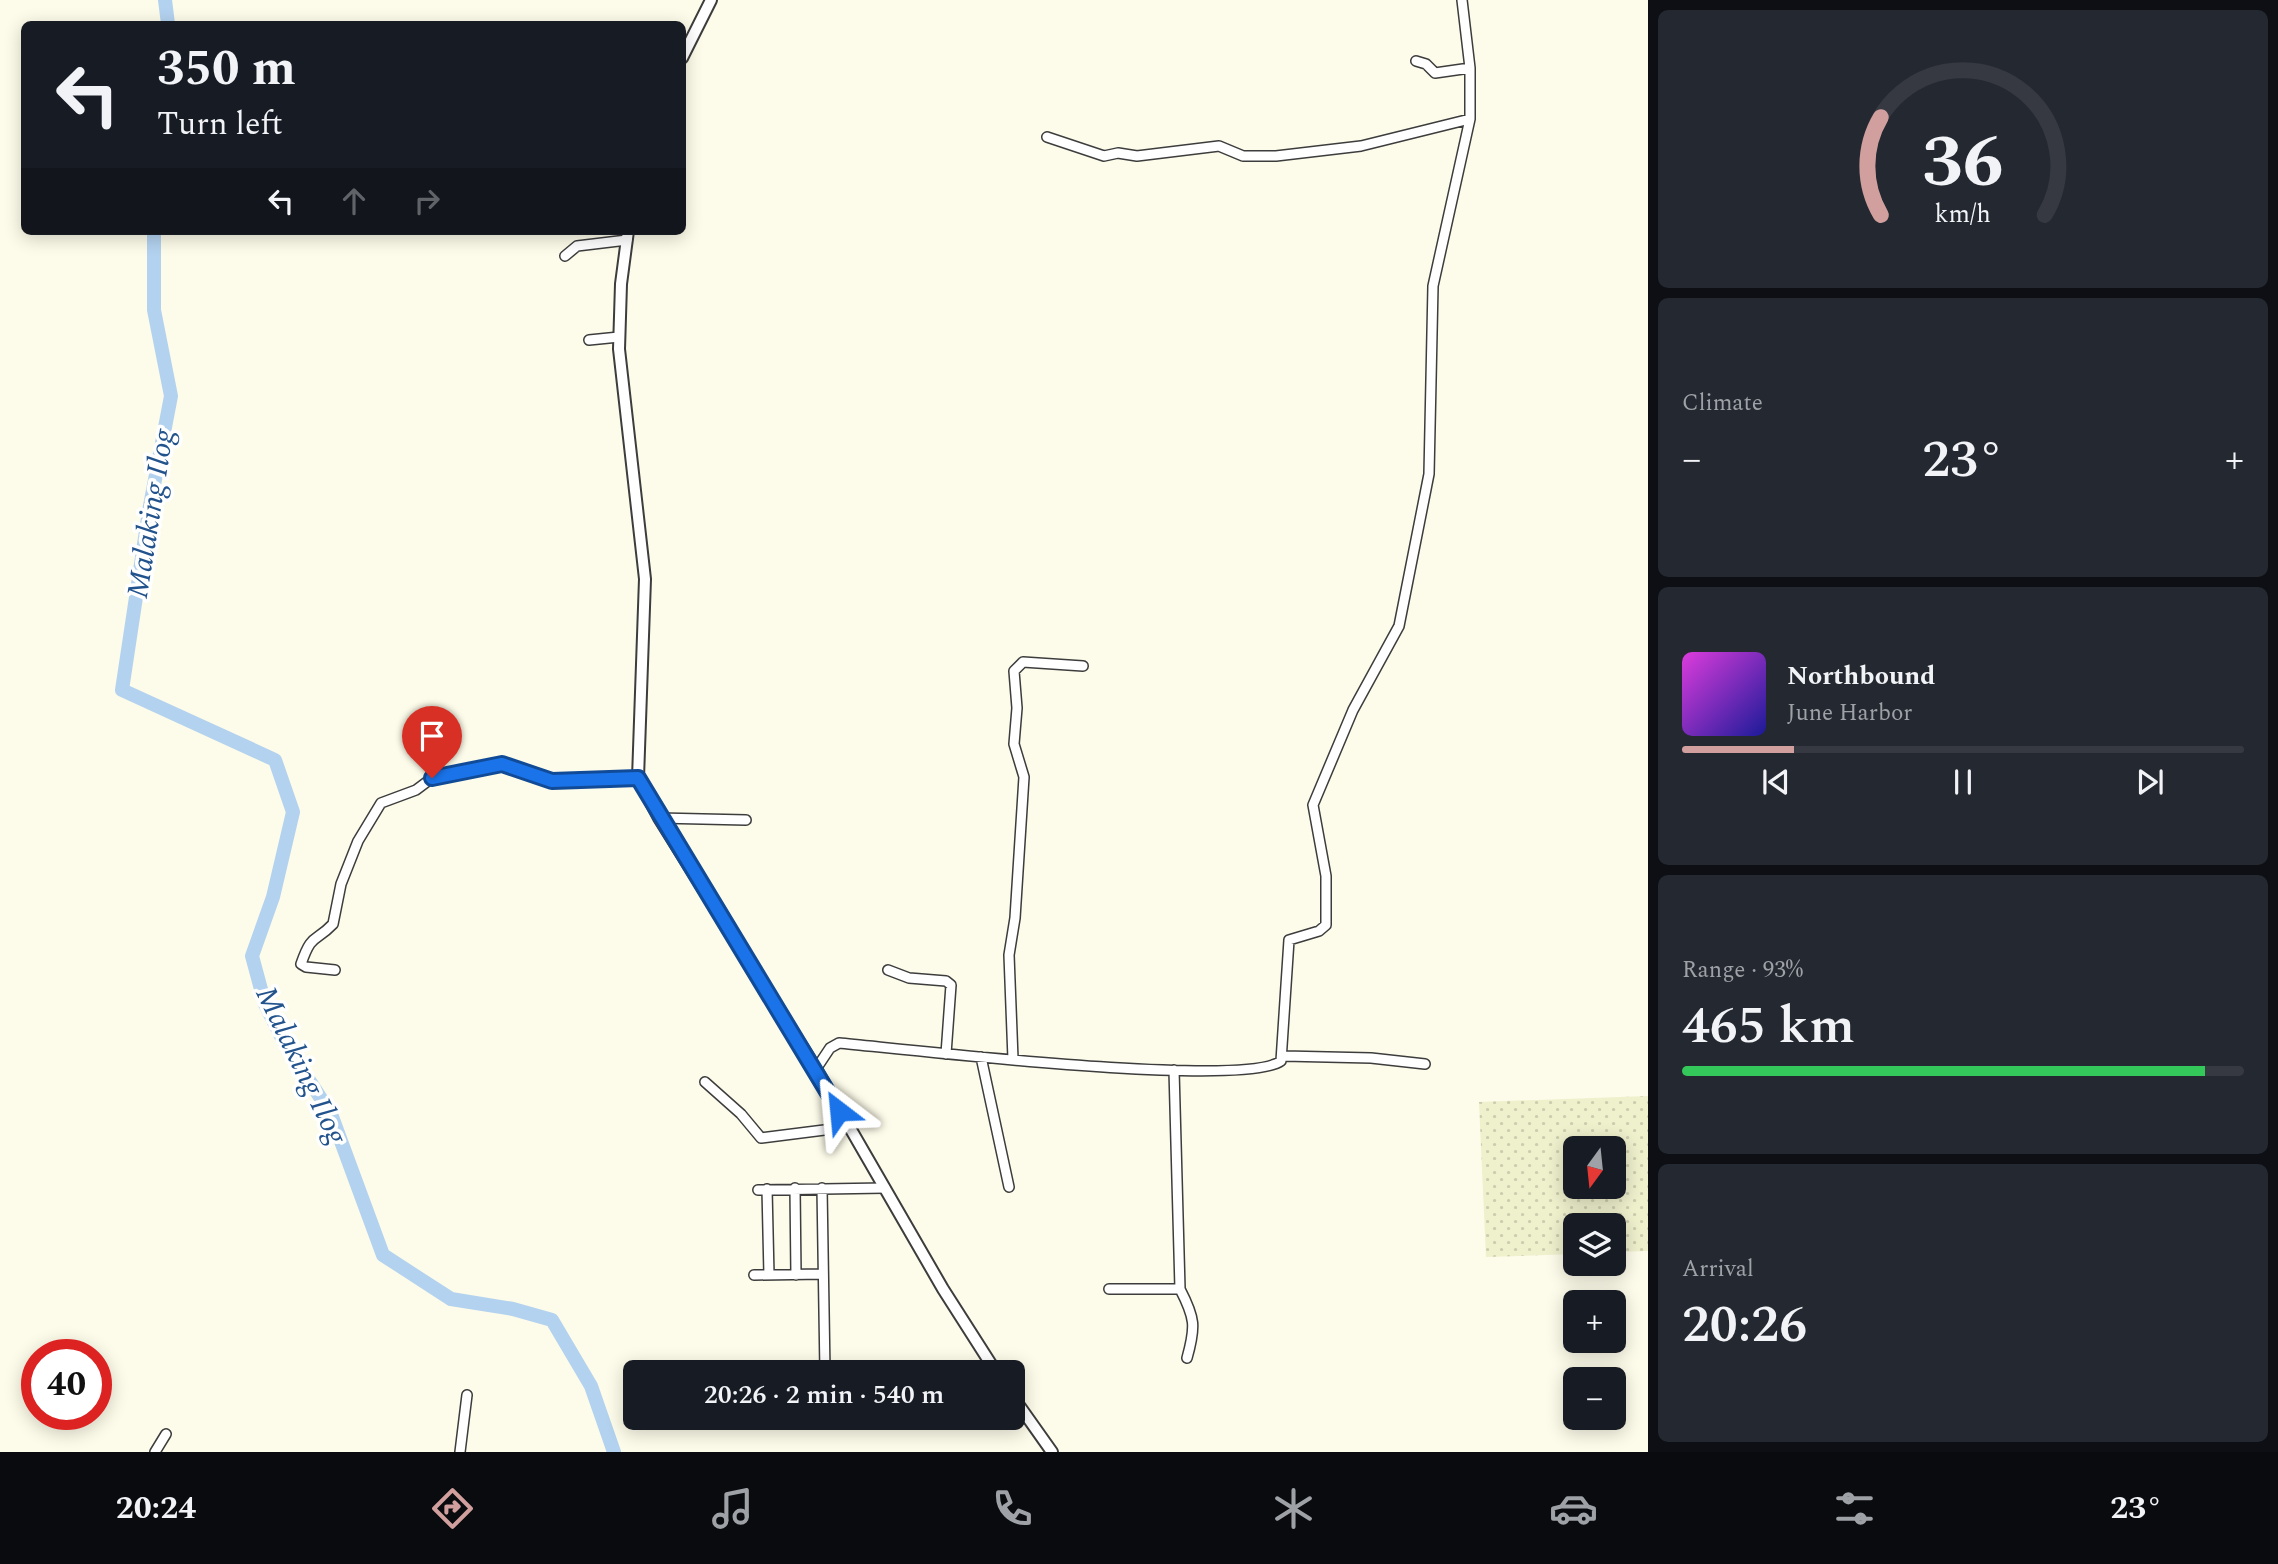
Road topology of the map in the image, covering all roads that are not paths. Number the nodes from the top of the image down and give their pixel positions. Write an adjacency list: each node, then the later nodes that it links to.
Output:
1 (711, 0): 3 (street)
2 (1462, 0): 5 (street)
3 (686, 50)
4 (1416, 61): 5 (street)
5 (1470, 68): 6 (street)
6 (1470, 119): 7 (street); 19 (street)
7 (1047, 137)
8 (628, 236): 9 (street); 10 (street)
9 (565, 256)
10 (619, 337): 11 (street); 13 (street)
11 (589, 340)
12 (1083, 666): 21 (street)
13 (638, 778): 14 (street); 16 (street)
14 (659, 818): 15 (street); 23 (street)
15 (746, 820)
16 (335, 970)
17 (888, 970): 18 (street)
18 (946, 1054): 20 (street); 23 (street)
19 (1284, 1056): 22 (street); 24 (street)
20 (981, 1057): 21 (street); 27 (street)
21 (1013, 1059): 24 (street)
22 (1425, 1064)
23 (816, 1069): 26 (street)
24 (1174, 1070): 36 (street)
25 (705, 1082): 26 (street)
26 (848, 1127): 30 (street)
27 (1009, 1187)
28 (795, 1188): 29 (street); 33 (street); 34 (street)
29 (822, 1188): 30 (street); 31 (street)
30 (885, 1188): 39 (street)
31 (822, 1274): 34 (street); 38 (street)
32 (754, 1275): 33 (street)
33 (769, 1275): 34 (street)
34 (796, 1275)
35 (1109, 1289): 36 (street)
36 (1180, 1289): 37 (street)
37 (1187, 1358)
38 (825, 1360)
39 (988, 1360)
40 (467, 1395): 44 (street)
41 (1025, 1414): 45 (street)
42 (166, 1434): 43 (street)
43 (155, 1452)
44 (460, 1452)
45 (1052, 1452)

